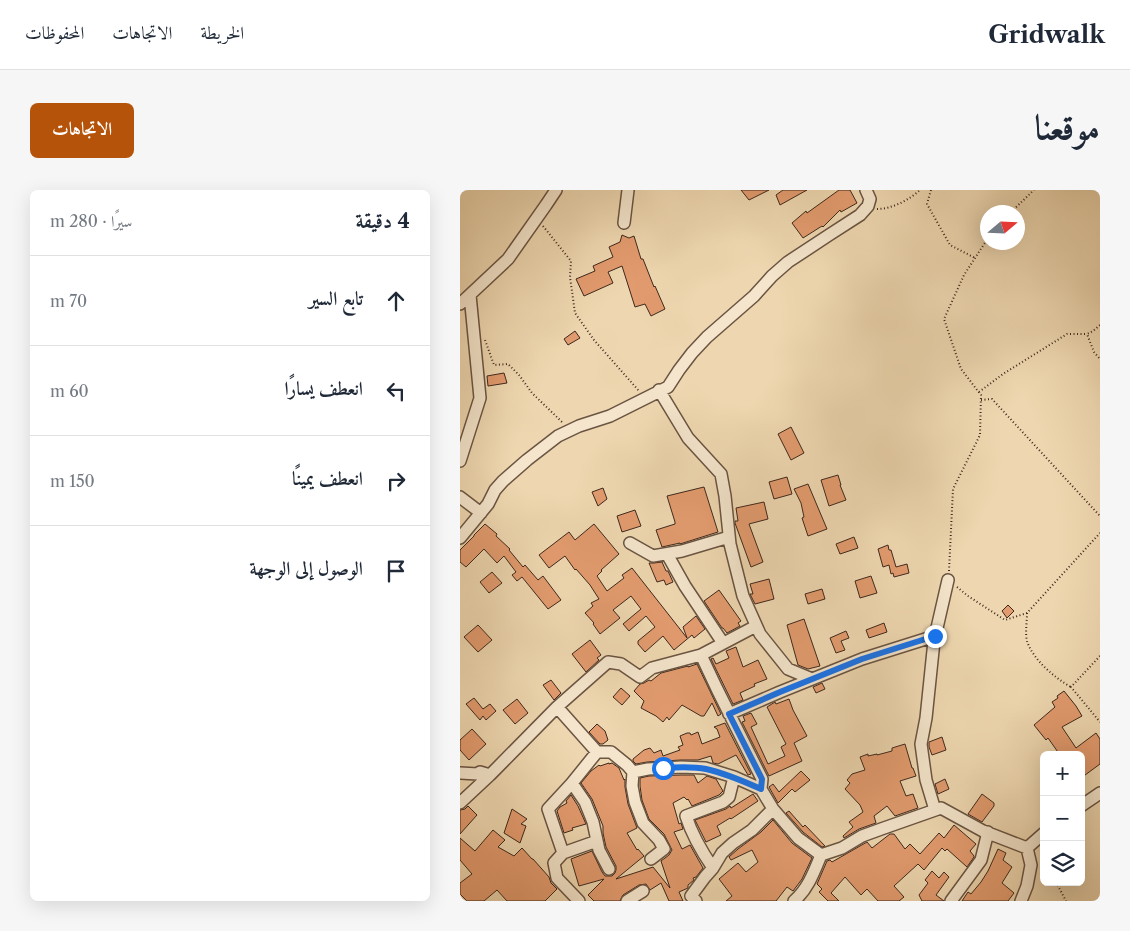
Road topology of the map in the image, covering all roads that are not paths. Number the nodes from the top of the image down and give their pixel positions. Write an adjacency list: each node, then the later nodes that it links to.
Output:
1 (556, 190): 5 (street)
2 (628, 190): 4 (street)
3 (866, 190): 7 (street)
4 (624, 223)
5 (470, 295): 6 (street); 8 (street)
6 (460, 304)
7 (659, 390): 10 (street); 11 (street)
8 (460, 461)
9 (460, 497): 10 (street)
10 (481, 513): 12 (street)
11 (729, 537): 14 (street); 16 (street)
12 (460, 538)
13 (630, 543): 14 (street)
14 (667, 554): 18 (street)
15 (948, 580): 17 (street)
16 (756, 626): 18 (street); 20 (street)
17 (935, 636): 20 (street); 34 (street)
18 (723, 643): 19 (street)
19 (701, 654): 21 (street); 22 (street)
20 (812, 679): 22 (street)
21 (557, 707): 23 (street); 26 (street)
22 (729, 714): 29 (street)
23 (598, 752): 25 (street); 28 (street)
24 (460, 772): 26 (street)
25 (633, 772): 27 (street); 41 (street)
26 (490, 775): 31 (street)
27 (734, 777): 29 (street); 42 (street)
28 (572, 783): 37 (street); 39 (street)
29 (761, 789): 33 (street)
30 (1100, 793): 32 (street)
31 (460, 802)
32 (1085, 803)
33 (774, 809): 40 (street); 42 (street)
34 (935, 810): 35 (street); 40 (street)
35 (988, 832): 38 (street); 49 (street)
36 (1040, 837): 38 (street)
37 (597, 841): 39 (street); 43 (street)
38 (1027, 848): 50 (street)
39 (563, 853): 45 (street)
40 (821, 855): 48 (street)
41 (652, 859)
42 (713, 868): 47 (street)
43 (609, 869)
44 (643, 891): 46 (street)
45 (579, 901)
46 (627, 901)
47 (696, 901)
48 (794, 901)
49 (951, 901)
50 (1021, 901)

